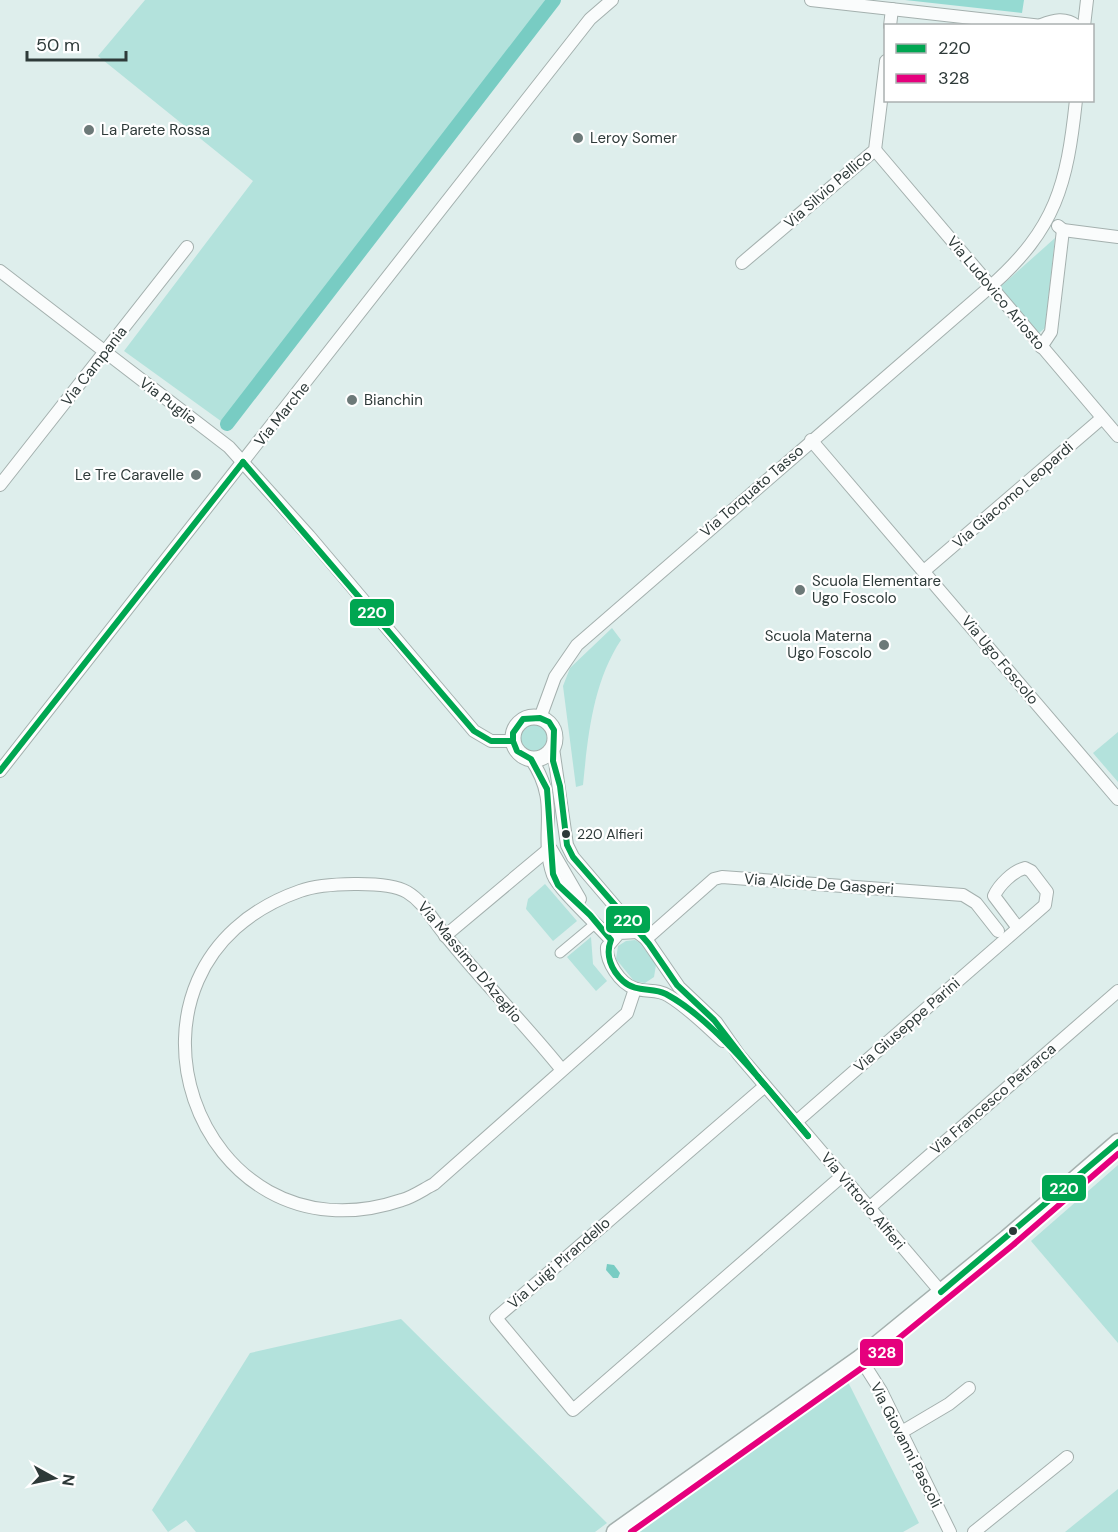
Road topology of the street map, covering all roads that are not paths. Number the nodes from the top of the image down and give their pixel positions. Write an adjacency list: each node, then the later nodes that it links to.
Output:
1 (600, 0): 6 (street)
2 (612, 0): 6 (street)
3 (811, 0): 5 (street)
4 (1087, 0): 11 (street)
5 (892, 9): 7 (street); 8 (street)
6 (590, 20): 27 (street, Via Marche)
7 (890, 24)
8 (1032, 24)
9 (1044, 24): 10 (street)
10 (1075, 24)
11 (1084, 24)
12 (884, 70): 14 (street, Via Silvio Pellico)
13 (1076, 102): 15 (street, Via Torquato Tasso)
14 (875, 150): 19 (street, Via Silvio Pellico); 21 (street, Via Ludovico Ariosto)
15 (1049, 217): 16 (street); 21 (street, Via Torquato Tasso)
16 (1063, 230): 17 (street); 22 (street)
17 (1118, 237)
18 (187, 247): 23 (street, Via Campania)
19 (742, 263)
20 (0, 272): 23 (street, Via Puglie)
21 (991, 286): 22 (street, Via Ludovico Ariosto); 26 (street, Via Torquato Tasso)
22 (1041, 347): 24 (street, Via Ludovico Ariosto)
23 (105, 352): 27 (street, Via Puglie); 28 (street, Via Campania)
24 (1102, 418): 25 (street, Via Ludovico Ariosto); 29 (street, Via Giacomo Leopardi)
25 (1118, 436)
26 (811, 440): 29 (street, Via Ugo Foscolo); 30 (street, Via Torquato Tasso)
27 (243, 462): 31 (street, Via Puglie); 34 (street, Via Marche)
28 (0, 485)
29 (924, 571): 35 (street, Via Ugo Foscolo)
30 (540, 718): 31 (street); 32 (street)
31 (513, 741): 33 (street)
32 (553, 748): 33 (street); 40 (street, Via Vittorio Alfieri)
33 (531, 759): 36 (street)
34 (0, 771)
35 (1118, 799)
36 (550, 848): 37 (street); 41 (street)
37 (593, 919): 42 (street); 43 (street)
38 (1018, 928): 38 (street, Via Giuseppe Parini); 51 (street, Via Giuseppe Parini)
39 (998, 931): 40 (street, Via Alcide De Gasperi)
40 (641, 935): 42 (street); 44 (street, Via Vittorio Alfieri)
41 (445, 936): 49 (street, Via Massimo D'Azeglio); 49 (street, Via Massimo D'Azeglio)
42 (611, 940): 46 (street)
43 (560, 953)
44 (664, 969): 45 (street); 48 (street, Via Vittorio Alfieri)
45 (650, 988): 46 (street); 48 (street, Via Vittorio Alfieri)
46 (635, 989): 49 (street, Via Massimo D'Azeglio)
47 (1118, 991): 54 (street, Via Francesco Petrarca)
48 (739, 1055): 50 (street, Via Vittorio Alfieri)
49 (562, 1070)
50 (765, 1086): 51 (street, Via Vittorio Alfieri); 53 (street, Via Luigi Pirandello)
51 (796, 1122): 53 (street, Via Vittorio Alfieri)
52 (1118, 1142): 55 (main road)
53 (842, 1176): 54 (street, Via Vittorio Alfieri)
54 (869, 1208): 55 (street, Via Vittorio Alfieri)
55 (941, 1292): 56 (main road)
56 (860, 1358): 58 (street, Via Giovanni Pascoli); 60 (main road)
57 (969, 1388): 58 (street)
58 (900, 1433): 61 (street, Via Giovanni Pascoli)
59 (1067, 1457): 62 (street)
60 (615, 1532)
61 (950, 1532)
62 (974, 1532)

